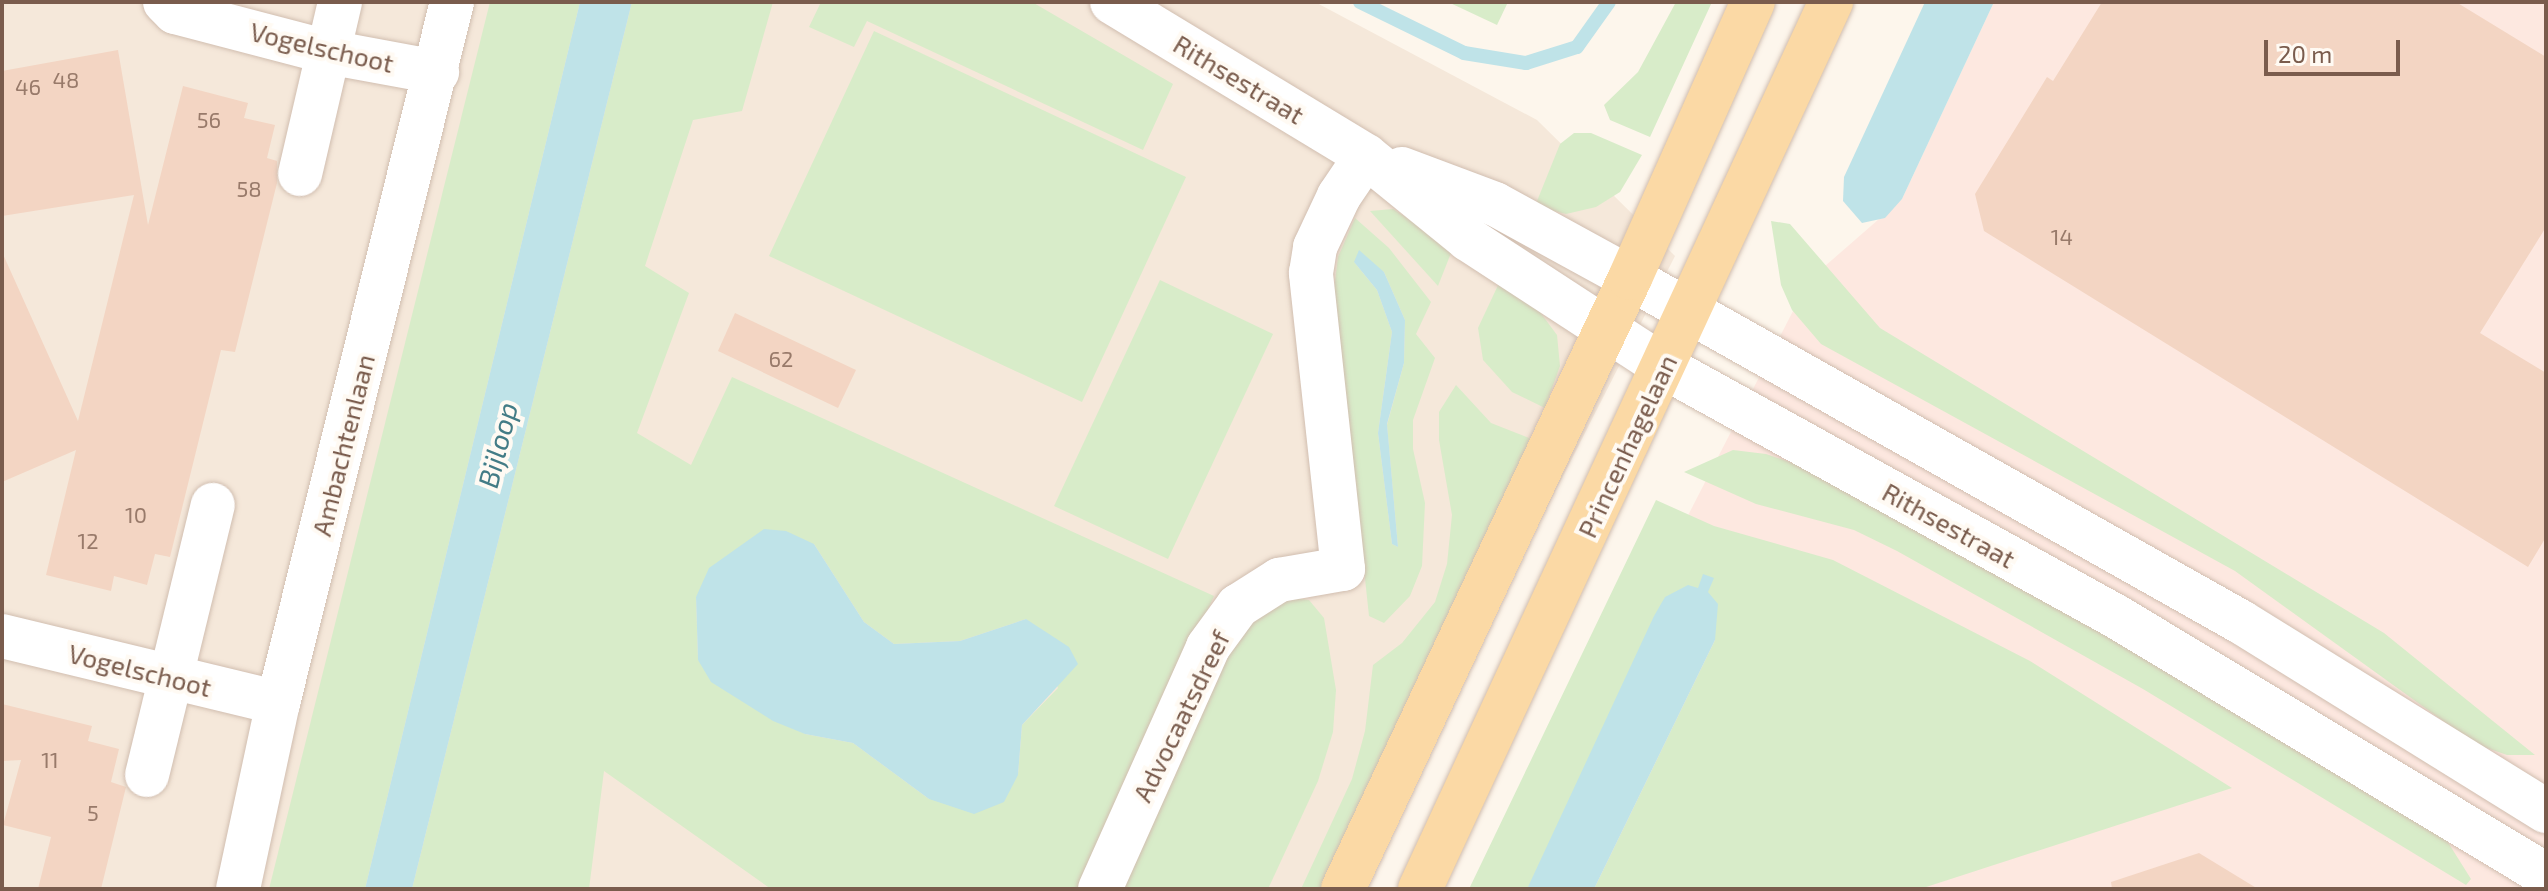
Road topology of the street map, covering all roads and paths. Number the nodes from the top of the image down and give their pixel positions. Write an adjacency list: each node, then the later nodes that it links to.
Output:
1 (165, 2): 7 (street, Vogelschoot)
2 (340, 2): 7 (street)
3 (452, 2): 8 (street, Ambachtenlaan)
4 (1112, 2): 9 (street, Rithsestraat)
5 (1753, 2): 11 (main road)
6 (1831, 2): 12 (main road, Princenhagelaan)
7 (328, 52): 8 (street, Vogelschoot); 10 (street)
8 (437, 72): 18 (street, Ambachtenlaan)
9 (1366, 156): 11 (street, Rithsestraat); 13 (street, Rithsestraat); 23 (street, Advocaatsdreef)
10 (300, 174)
11 (1630, 278): 12 (street, Rithsestraat); 13 (main road)
12 (1689, 314): 14 (main road, Princenhagelaan); 20 (street, Rithsestraat)
13 (1605, 329): 14 (street, Rithsestraat); 24 (main road)
14 (1664, 367): 21 (street, Rithsestraat); 25 (main road, Princenhagelaan)
15 (213, 505): 17 (street)
16 (2, 636): 17 (street, Vogelschoot)
17 (170, 677): 18 (street, Vogelschoot); 19 (street)
18 (278, 703): 22 (street, Ambachtenlaan)
19 (147, 775)
20 (2546, 811)
21 (2539, 872)
22 (238, 889)
23 (1100, 889)
24 (1343, 889)
25 (1420, 889)

